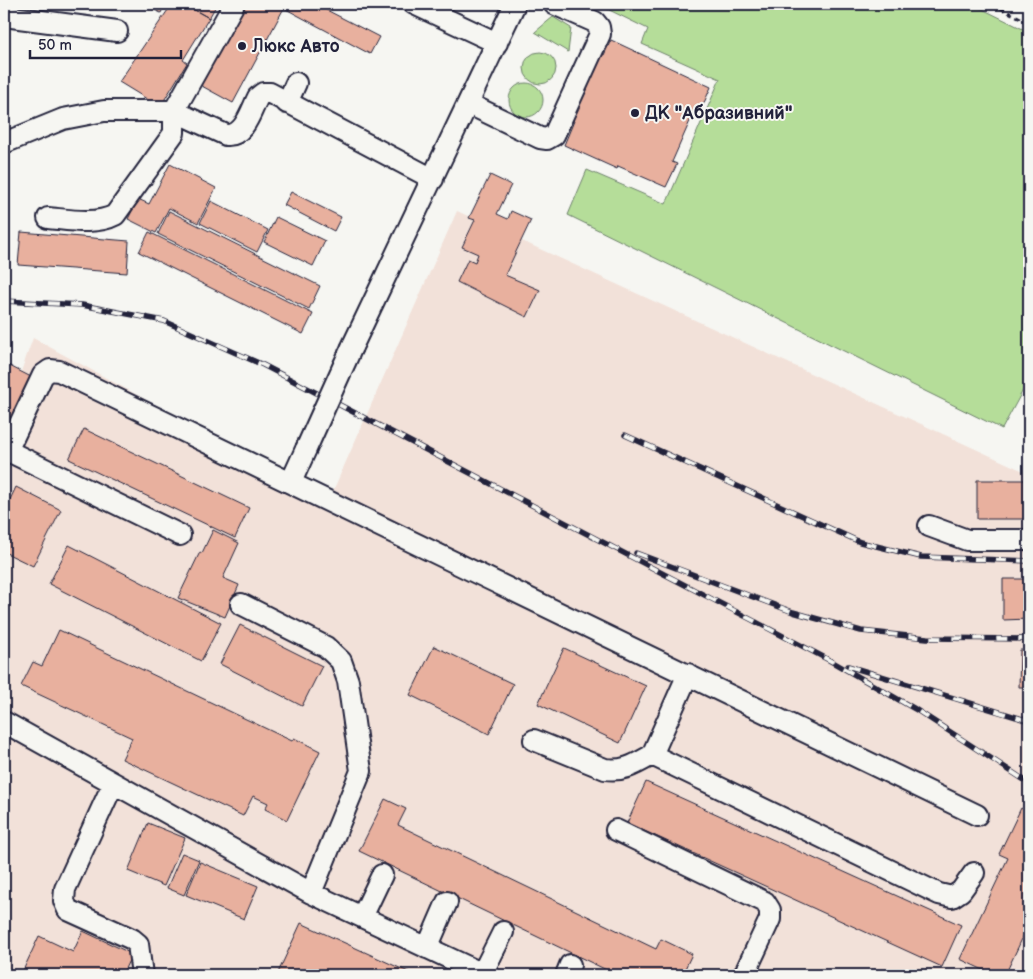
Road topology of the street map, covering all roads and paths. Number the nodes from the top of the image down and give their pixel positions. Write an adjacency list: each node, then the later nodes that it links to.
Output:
1 (234, 4): 13 (street)
2 (414, 4): 9 (street)
3 (516, 4): 9 (street)
4 (554, 4): 12 (street)
5 (992, 4): 7 (path)
6 (4, 16): 8 (street)
7 (1029, 22)
8 (117, 31)
9 (497, 43): 12 (street)
10 (296, 83): 11 (street)
11 (287, 103): 13 (street); 15 (street)
12 (468, 104): 15 (street)
13 (174, 112): 14 (street); 16 (street)
14 (4, 143)
15 (432, 179): 18 (street, bridge)
16 (48, 218)
17 (6, 450): 18 (street); 20 (street)
18 (291, 482): 23 (street)
19 (929, 526): 21 (street)
20 (180, 535)
21 (1029, 540)
22 (241, 604): 32 (street)
23 (688, 674): 26 (street); 28 (street)
24 (4, 722): 27 (street)
25 (534, 740): 26 (street)
26 (652, 754): 30 (street)
27 (113, 784): 32 (street); 37 (street)
28 (977, 815)
29 (616, 830): 39 (street)
30 (974, 873)
31 (382, 875): 34 (street)
32 (311, 893): 34 (street)
33 (447, 902): 36 (street)
34 (362, 917): 36 (street)
35 (503, 932): 38 (street)
36 (427, 948): 38 (street)
37 (142, 975)
38 (483, 975)
39 (744, 975)

